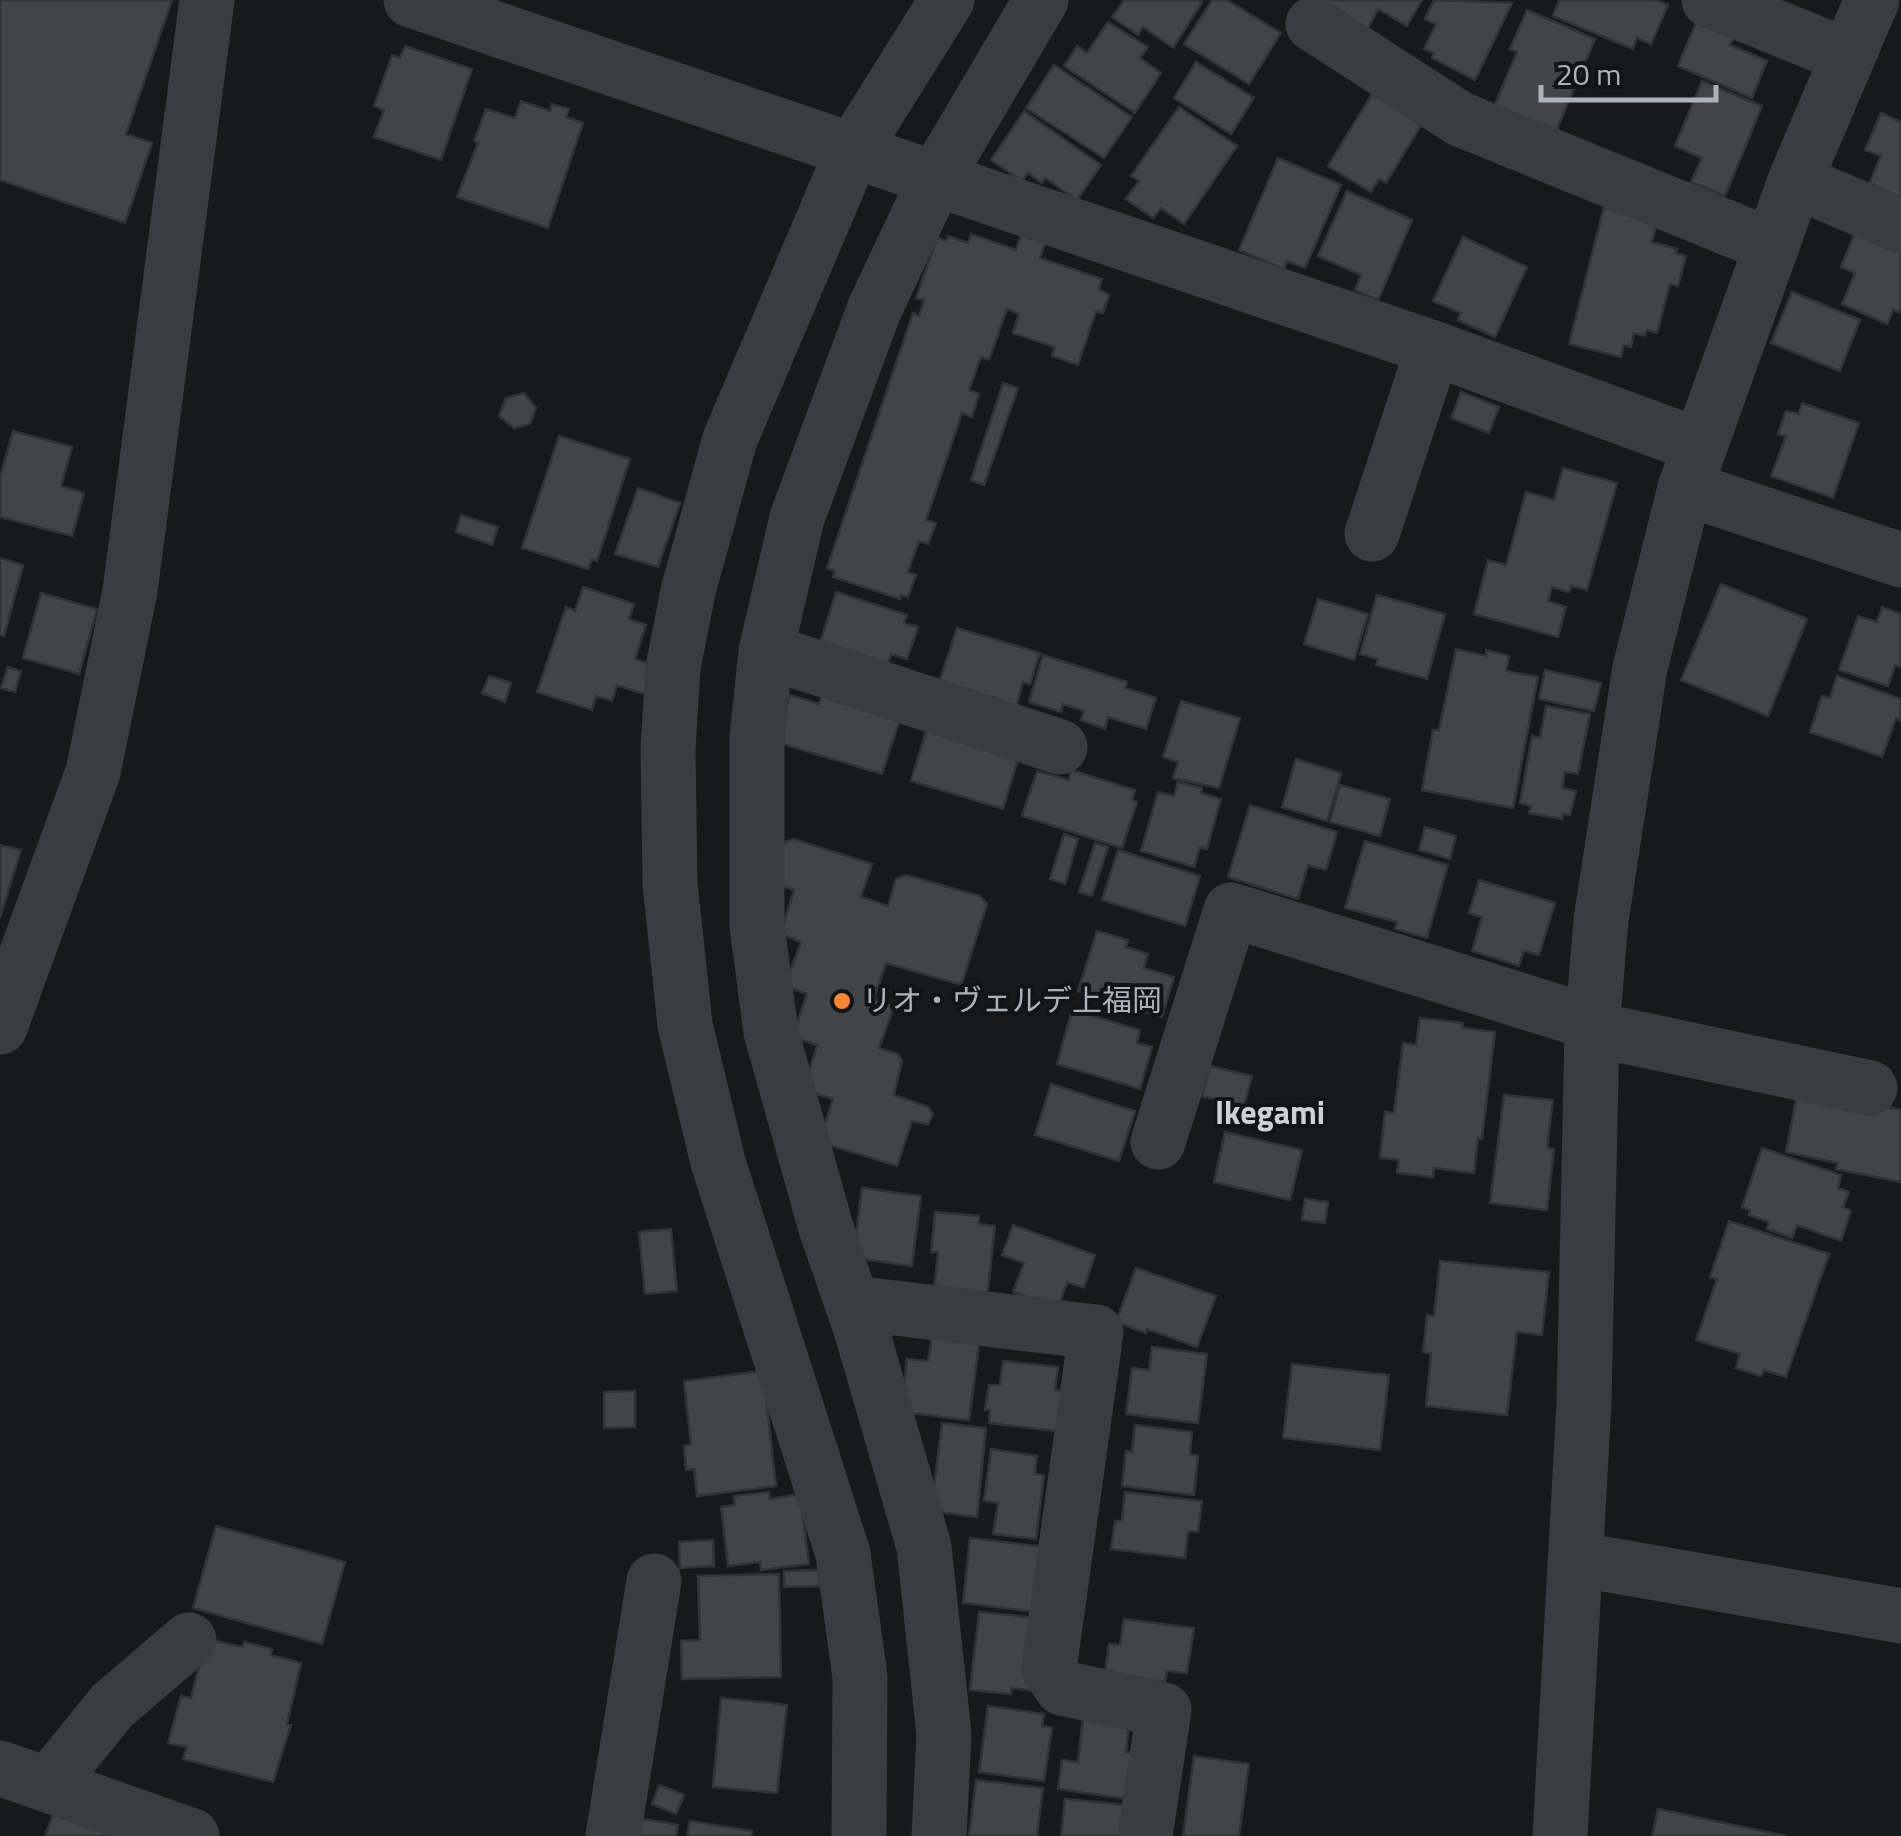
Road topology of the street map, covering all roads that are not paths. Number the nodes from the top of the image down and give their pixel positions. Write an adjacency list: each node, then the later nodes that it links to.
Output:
1 (207, 0): 20 (street)
2 (411, 0): 9 (street)
3 (1042, 0): 10 (street)
4 (1709, 0): 8 (street)
5 (1872, 0): 8 (street)
6 (931, 6): 9 (street)
7 (1313, 24): 13 (street)
8 (1847, 56): 11 (street)
9 (853, 150): 10 (street); 32 (street)
10 (936, 178): 14 (street); 18 (street)
11 (1794, 181): 12 (street); 13 (street)
12 (1901, 226)
13 (1772, 246): 15 (street)
14 (1434, 348): 15 (street); 16 (street)
15 (1693, 467): 17 (street); 21 (street)
16 (1372, 534)
17 (1901, 560)
18 (766, 651): 19 (street); 24 (street)
19 (1060, 747)
20 (5, 996)
21 (1593, 1026): 22 (street); 23 (street); 25 (street)
22 (1870, 1088)
23 (1158, 1142)
24 (853, 1303): 33 (street); 34 (street)
25 (1576, 1559): 27 (street); 35 (street)
26 (654, 1582): 31 (street)
27 (1901, 1616)
28 (188, 1640): 29 (street)
29 (24, 1776): 30 (street)
30 (192, 1836)
31 (613, 1836)
32 (860, 1836)
33 (939, 1836)
34 (1145, 1836)
35 (1560, 1836)

